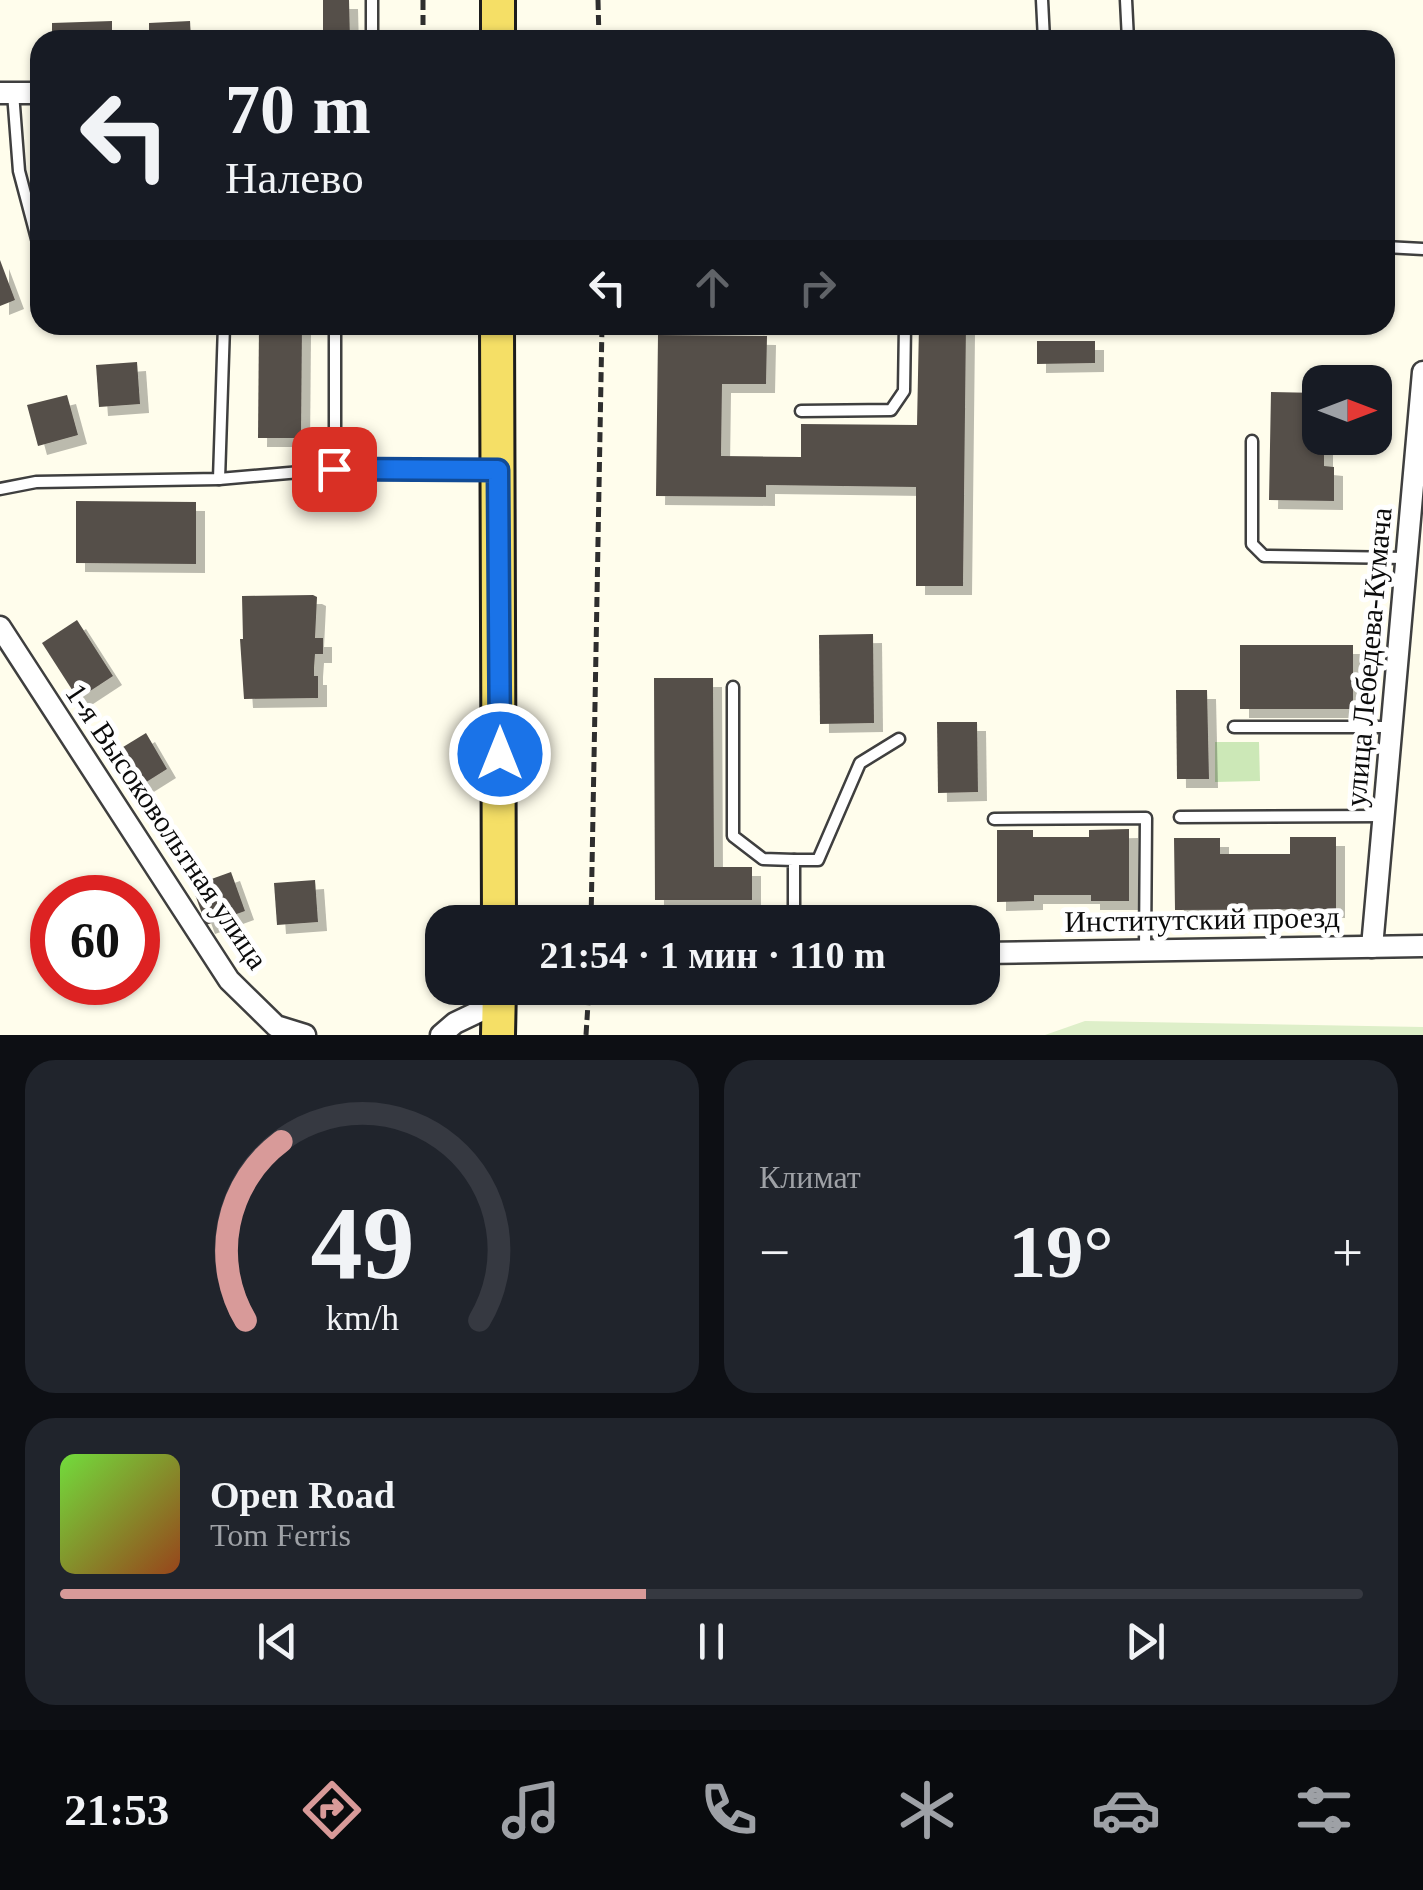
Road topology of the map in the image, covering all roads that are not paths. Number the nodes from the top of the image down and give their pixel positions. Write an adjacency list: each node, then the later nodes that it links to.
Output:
1 (372, 0): 5 (lane)
2 (498, 0): 6 (main road)
3 (1042, 0): 7 (lane)
4 (1126, 0): 8 (lane)
5 (372, 30)
6 (498, 30)
7 (1044, 30)
8 (1128, 30)
9 (6, 93): 10 (lane)
10 (30, 214)
11 (1395, 248): 12 (lane)
12 (1423, 249)
13 (224, 335): 23 (lane)
14 (334, 335): 21 (lane)
15 (497, 335): 22 (main road)
16 (905, 335): 19 (lane)
17 (1423, 372): 18 (street, улица Лебедева-Кумача)
18 (1422, 382): 25 (street, улица Лебедева-Кумача)
19 (801, 411)
20 (1252, 441): 25 (lane)
21 (334, 469): 22 (lane); 23 (lane)
22 (498, 470): 35 (main road)
23 (219, 478): 24 (lane)
24 (0, 489)
25 (1406, 558): 29 (street, улица Лебедева-Кумача)
26 (0, 627): 43 (street, 1-я Высоковольтная улица)
27 (733, 686): 34 (lane)
28 (1234, 727): 29 (lane)
29 (1392, 728): 31 (street, улица Лебедева-Кумача)
30 (899, 739): 34 (lane)
31 (1384, 816): 32 (lane); 38 (street, улица Лебедева-Кумача)
32 (1180, 818)
33 (994, 819): 39 (lane)
34 (794, 860): 36 (lane)
35 (499, 905)
36 (794, 905)
37 (1423, 946): 38 (street, Институтский проезд)
38 (1372, 947): 39 (street, Институтский проезд)
39 (1145, 950): 40 (street, Институтский проезд)
40 (1000, 953)
41 (482, 1005): 44 (street)
42 (498, 1005): 45 (main road)
43 (305, 1035)
44 (441, 1035)
45 (498, 1035)

